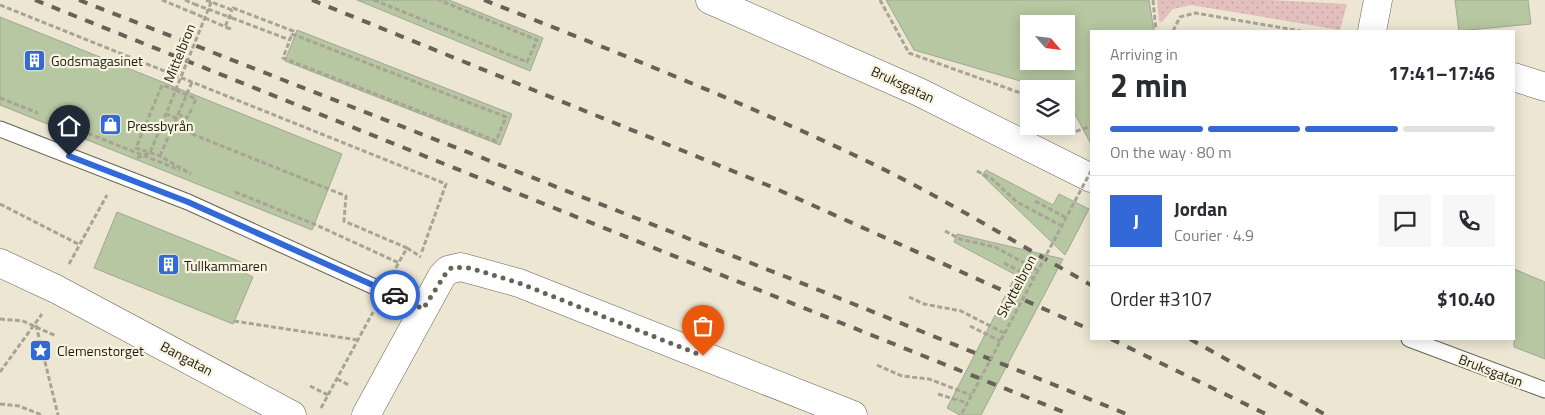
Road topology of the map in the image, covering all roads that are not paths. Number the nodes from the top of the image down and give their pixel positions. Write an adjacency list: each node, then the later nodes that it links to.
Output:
1 (710, 0): 7 (street, Bruksgatan)
2 (1378, 0): 3 (street)
3 (1372, 30)
4 (1515, 77): 5 (street)
5 (1545, 87)
6 (0, 129): 9 (lane)
7 (1090, 178)
8 (0, 263): 12 (street, Bangatan)
9 (423, 309): 13 (street); 14 (street)
10 (1412, 340): 11 (lane, Bruksgatan)
11 (1545, 390)
12 (292, 415)
13 (366, 415)
14 (853, 415)

